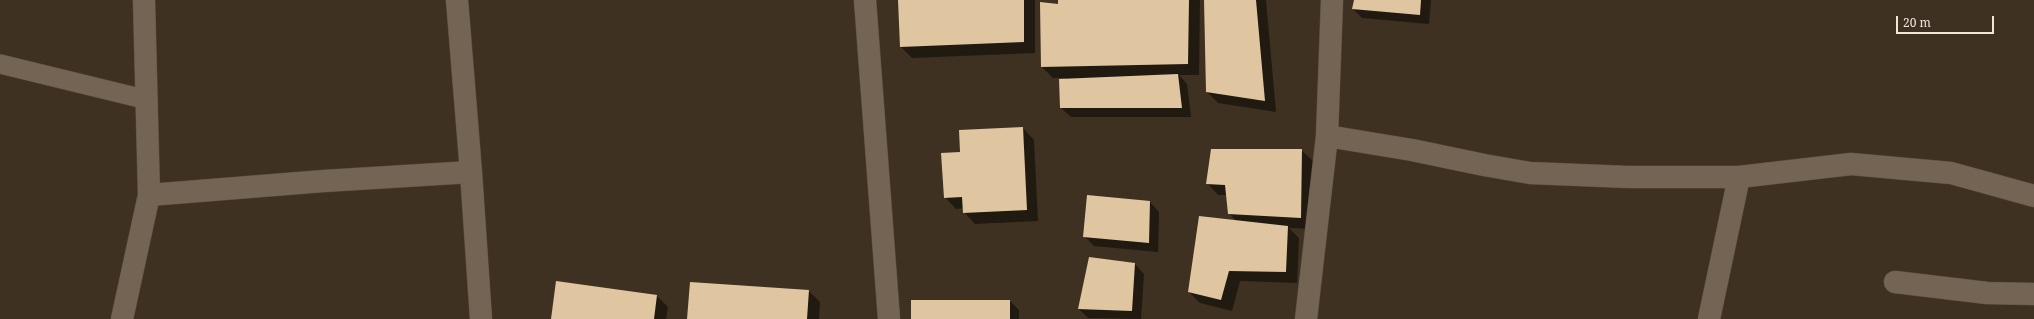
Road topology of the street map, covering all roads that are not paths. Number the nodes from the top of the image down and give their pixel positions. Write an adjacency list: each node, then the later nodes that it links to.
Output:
1 (144, 0): 6 (street)
2 (456, 0): 8 (street)
3 (865, 0): 16 (street)
4 (1332, 0): 7 (street)
5 (0, 64): 6 (lane)
6 (148, 100): 10 (street)
7 (1327, 136): 9 (street); 17 (street)
8 (471, 172): 10 (street); 15 (street)
9 (1739, 177): 11 (street); 18 (street)
10 (149, 195): 14 (street)
11 (2034, 196)
12 (1895, 282): 13 (street)
13 (2034, 294)
14 (122, 319)
15 (481, 319)
16 (889, 319)
17 (1306, 319)
18 (1709, 319)

